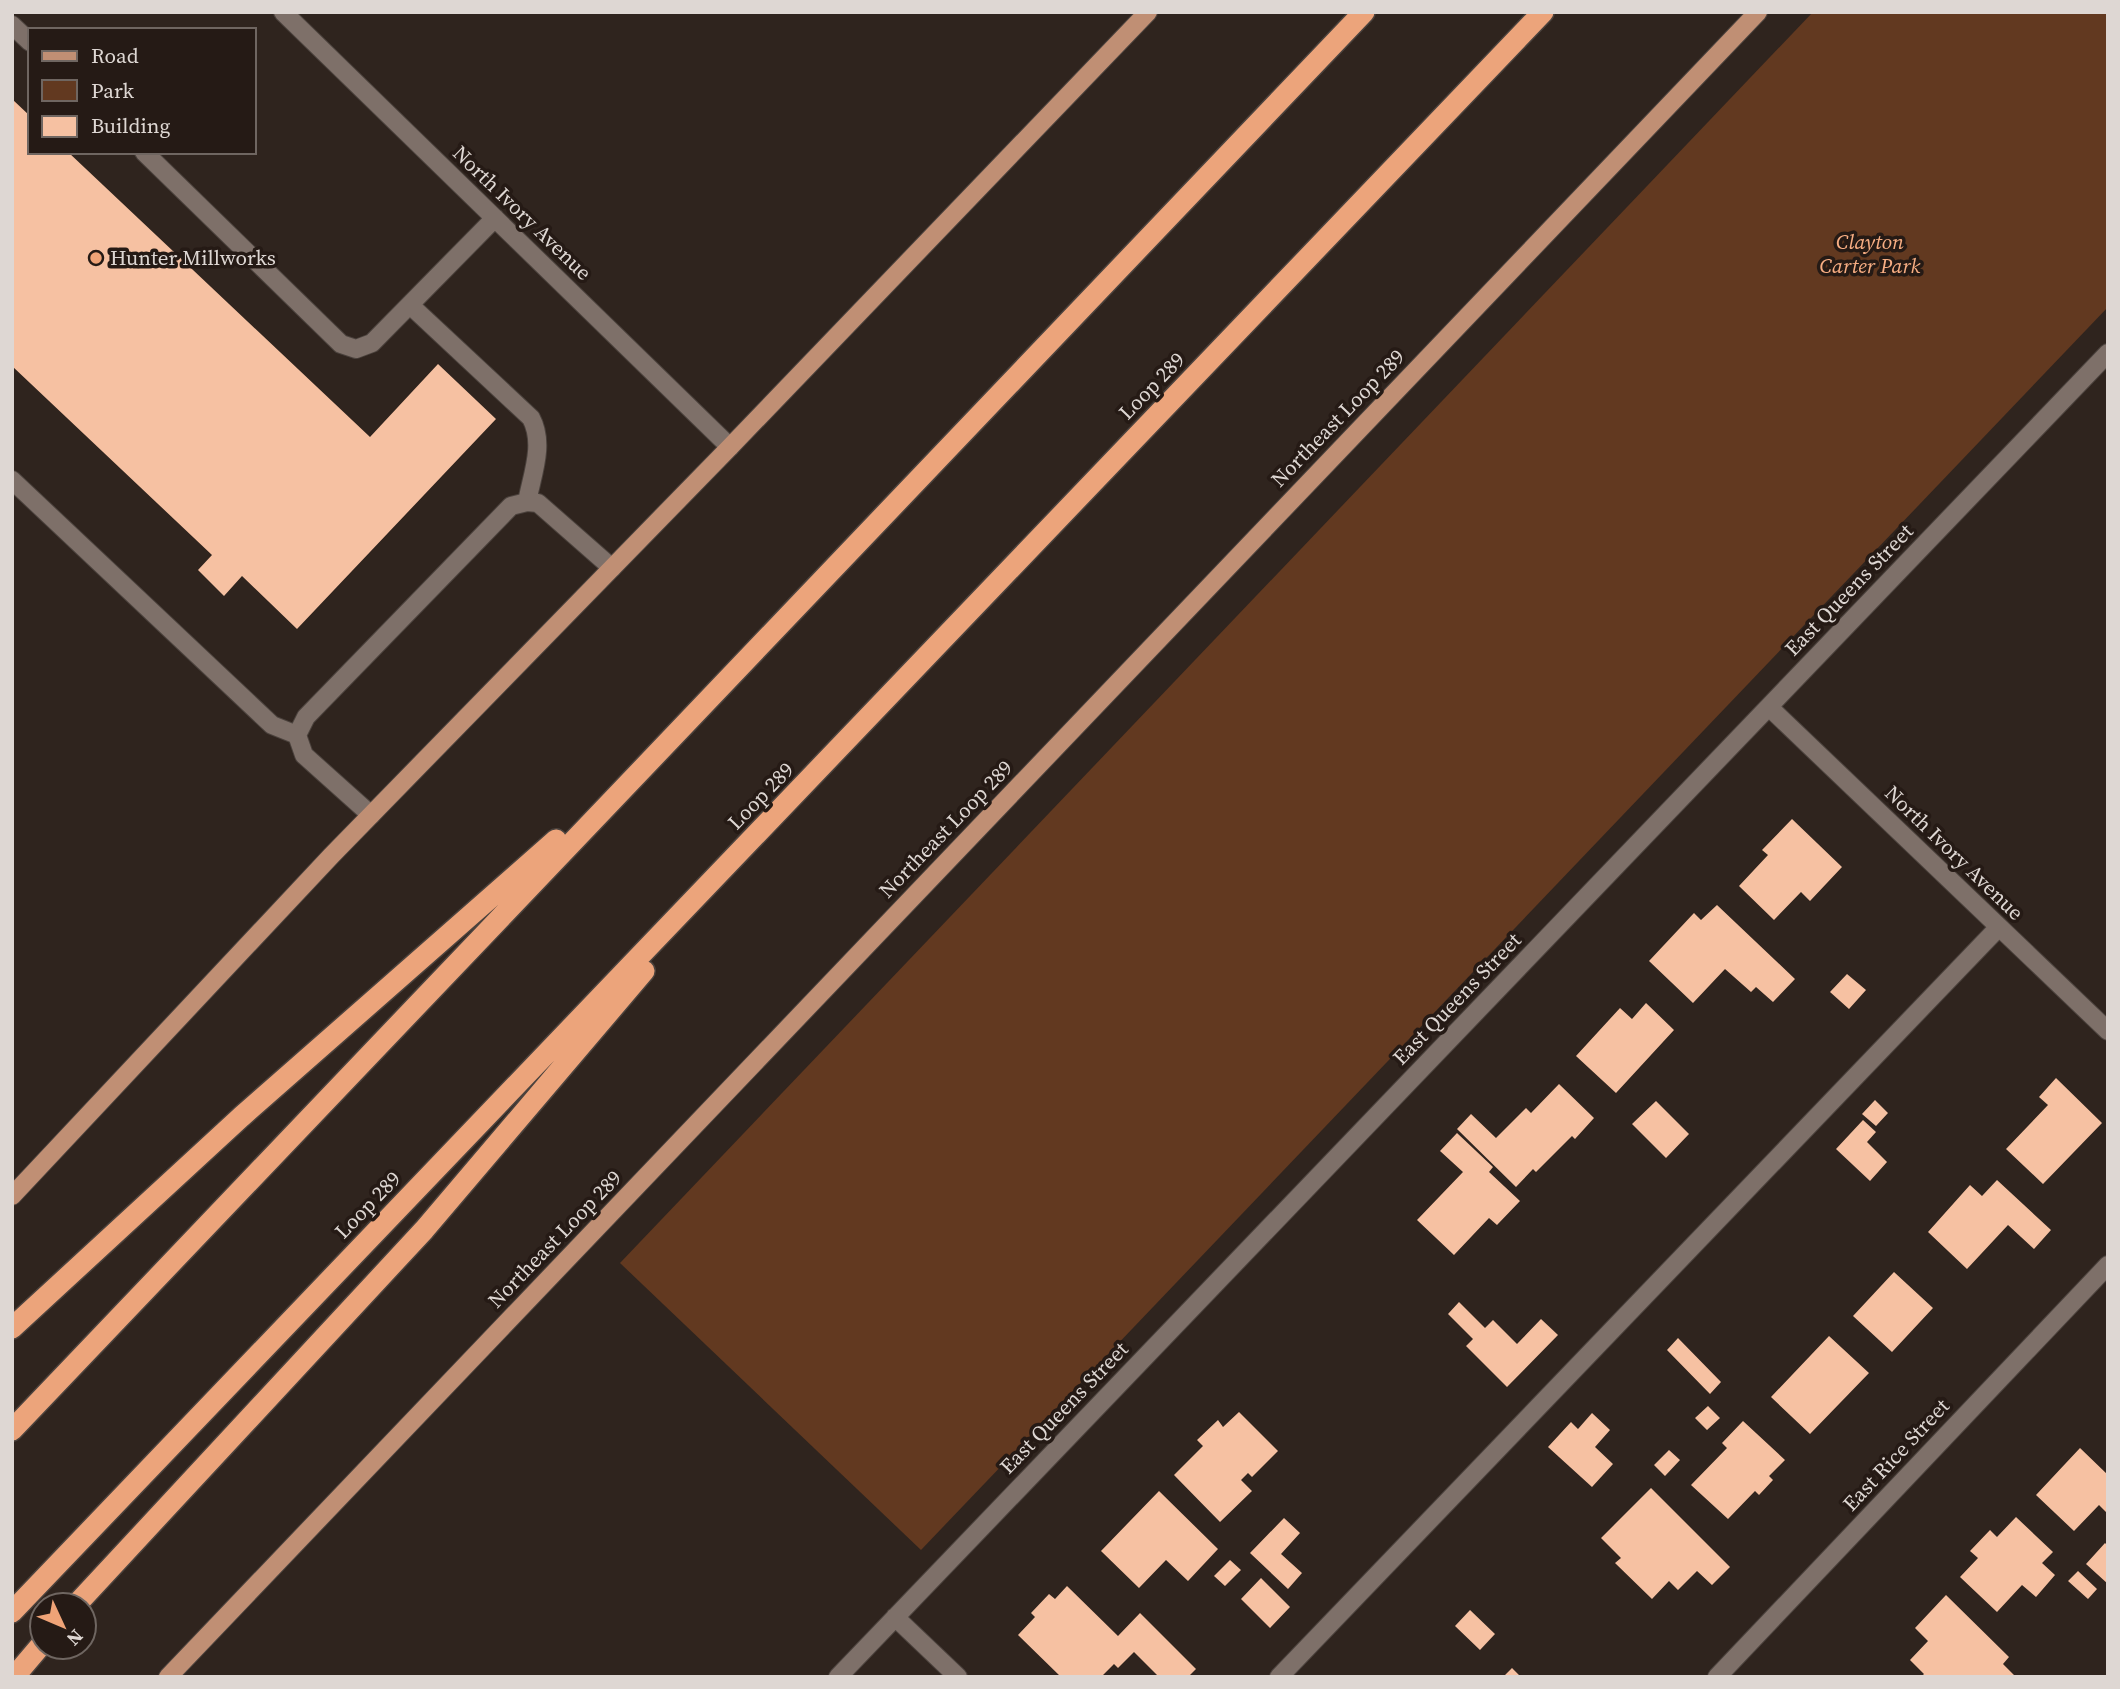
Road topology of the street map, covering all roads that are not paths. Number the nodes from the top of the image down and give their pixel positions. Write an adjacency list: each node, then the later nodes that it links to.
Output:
1 (283, 12): 9 (street, North Ivory Avenue)
2 (1148, 12): 12 (main road)
3 (1364, 12): 18 (highway)
4 (1543, 12): 19 (highway, Loop 289)
5 (1758, 12): 32 (main road, Northeast Loop 289)
6 (12, 25): 7 (street)
7 (28, 40)
8 (146, 154): 10 (street)
9 (495, 218): 10 (street); 12 (street, North Ivory Avenue)
10 (410, 305): 14 (street)
11 (2108, 353): 16 (street, East Queens Street)
12 (730, 447): 15 (main road)
13 (12, 480): 17 (street)
14 (527, 502): 15 (street); 17 (street)
15 (612, 568): 20 (main road)
16 (1769, 707): 21 (street, North Ivory Avenue); 29 (street, East Queens Street)
17 (297, 735): 20 (street)
18 (658, 751): 25 (highway); 26 (highway)
19 (786, 804): 27 (highway); 28 (highway, Loop 289)
20 (370, 815): 23 (main road)
21 (1999, 927): 22 (street, North Ivory Avenue); 35 (street)
22 (2108, 1031)
23 (12, 1196)
24 (2108, 1265): 36 (street, East Rice Street)
25 (12, 1328)
26 (12, 1430)
27 (89, 1591)
28 (12, 1612)
29 (895, 1617): 33 (street, East Queens Street); 34 (street)
30 (28, 1660): 31 (highway)
31 (14, 1677)
32 (168, 1677)
33 (838, 1677)
34 (958, 1677)
35 (1279, 1677)
36 (1717, 1677)

